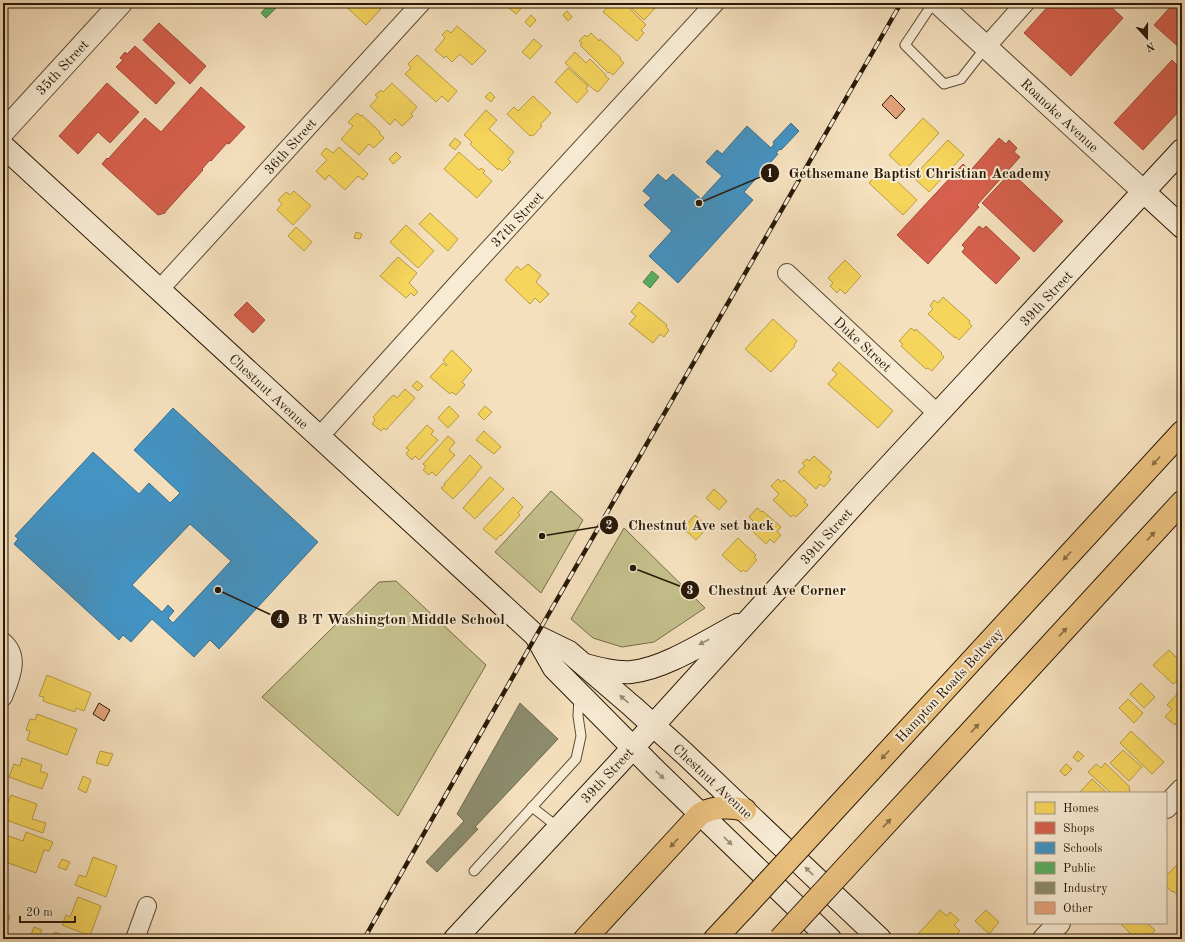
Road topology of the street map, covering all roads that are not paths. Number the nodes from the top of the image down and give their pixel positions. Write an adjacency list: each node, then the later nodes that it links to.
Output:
1 (121, 3): 8 (main road, 35th Street)
2 (421, 3): 14 (street, 36th Street)
3 (715, 3): 17 (street, 37th Street)
4 (933, 3): 7 (lane)
5 (938, 3): 7 (main road, Roanoke Avenue)
6 (1025, 3): 7 (street)
7 (986, 47): 11 (main road, Roanoke Avenue)
8 (3, 132)
9 (3, 146): 14 (main road, Chestnut Avenue)
10 (1182, 150): 11 (main road, 39th Street)
11 (1144, 192): 12 (main road, Roanoke Avenue); 15 (main road, 39th Street)
12 (1182, 227)
13 (787, 273): 15 (street, Duke Street)
14 (159, 290): 17 (main road, Chestnut Avenue)
15 (938, 414): 19 (main road, 39th Street)
16 (1182, 432): 39 (highway, Hampton Roads Beltway, one-way to 39, bridge)
17 (319, 437): 20 (main road, Chestnut Avenue)
18 (1182, 502): 40 (highway, one-way to 18, bridge)
19 (751, 618): 22 (main road, one-way to 22); 25 (main road, 39th Street)
20 (536, 636): 22 (main road, Chestnut Avenue); 23 (main road, Chestnut Avenue)
21 (3, 642): 24 (street)
22 (584, 665): 25 (main road, Chestnut Avenue, one-way to 22)
23 (580, 694): 26 (main road, Chestnut Avenue); 29 (lane)
24 (3, 697)
25 (653, 725): 26 (main road, 39th Street); 30 (main road, Chestnut Avenue)
26 (632, 747): 31 (main road, Chestnut Avenue, one-way to 31); 32 (main road, 39th Street)
27 (1182, 790): 28 (main road)
28 (1167, 806)
29 (532, 807): 32 (lane); 33 (lane)
30 (745, 810): 31 (highway); 42 (main road, Chestnut Avenue, one-way to 30)
31 (700, 814): 38 (highway, one-way to 38); 41 (main road, Chestnut Avenue, one-way to 41)
32 (559, 828): 37 (main road, 39th Street)
33 (474, 871)
34 (147, 906): 36 (street)
35 (1058, 924): 43 (main road)
36 (135, 939)
37 (454, 939)
38 (585, 939)
39 (715, 939)
40 (780, 939)
41 (830, 939)
42 (880, 939)
43 (1044, 939)

